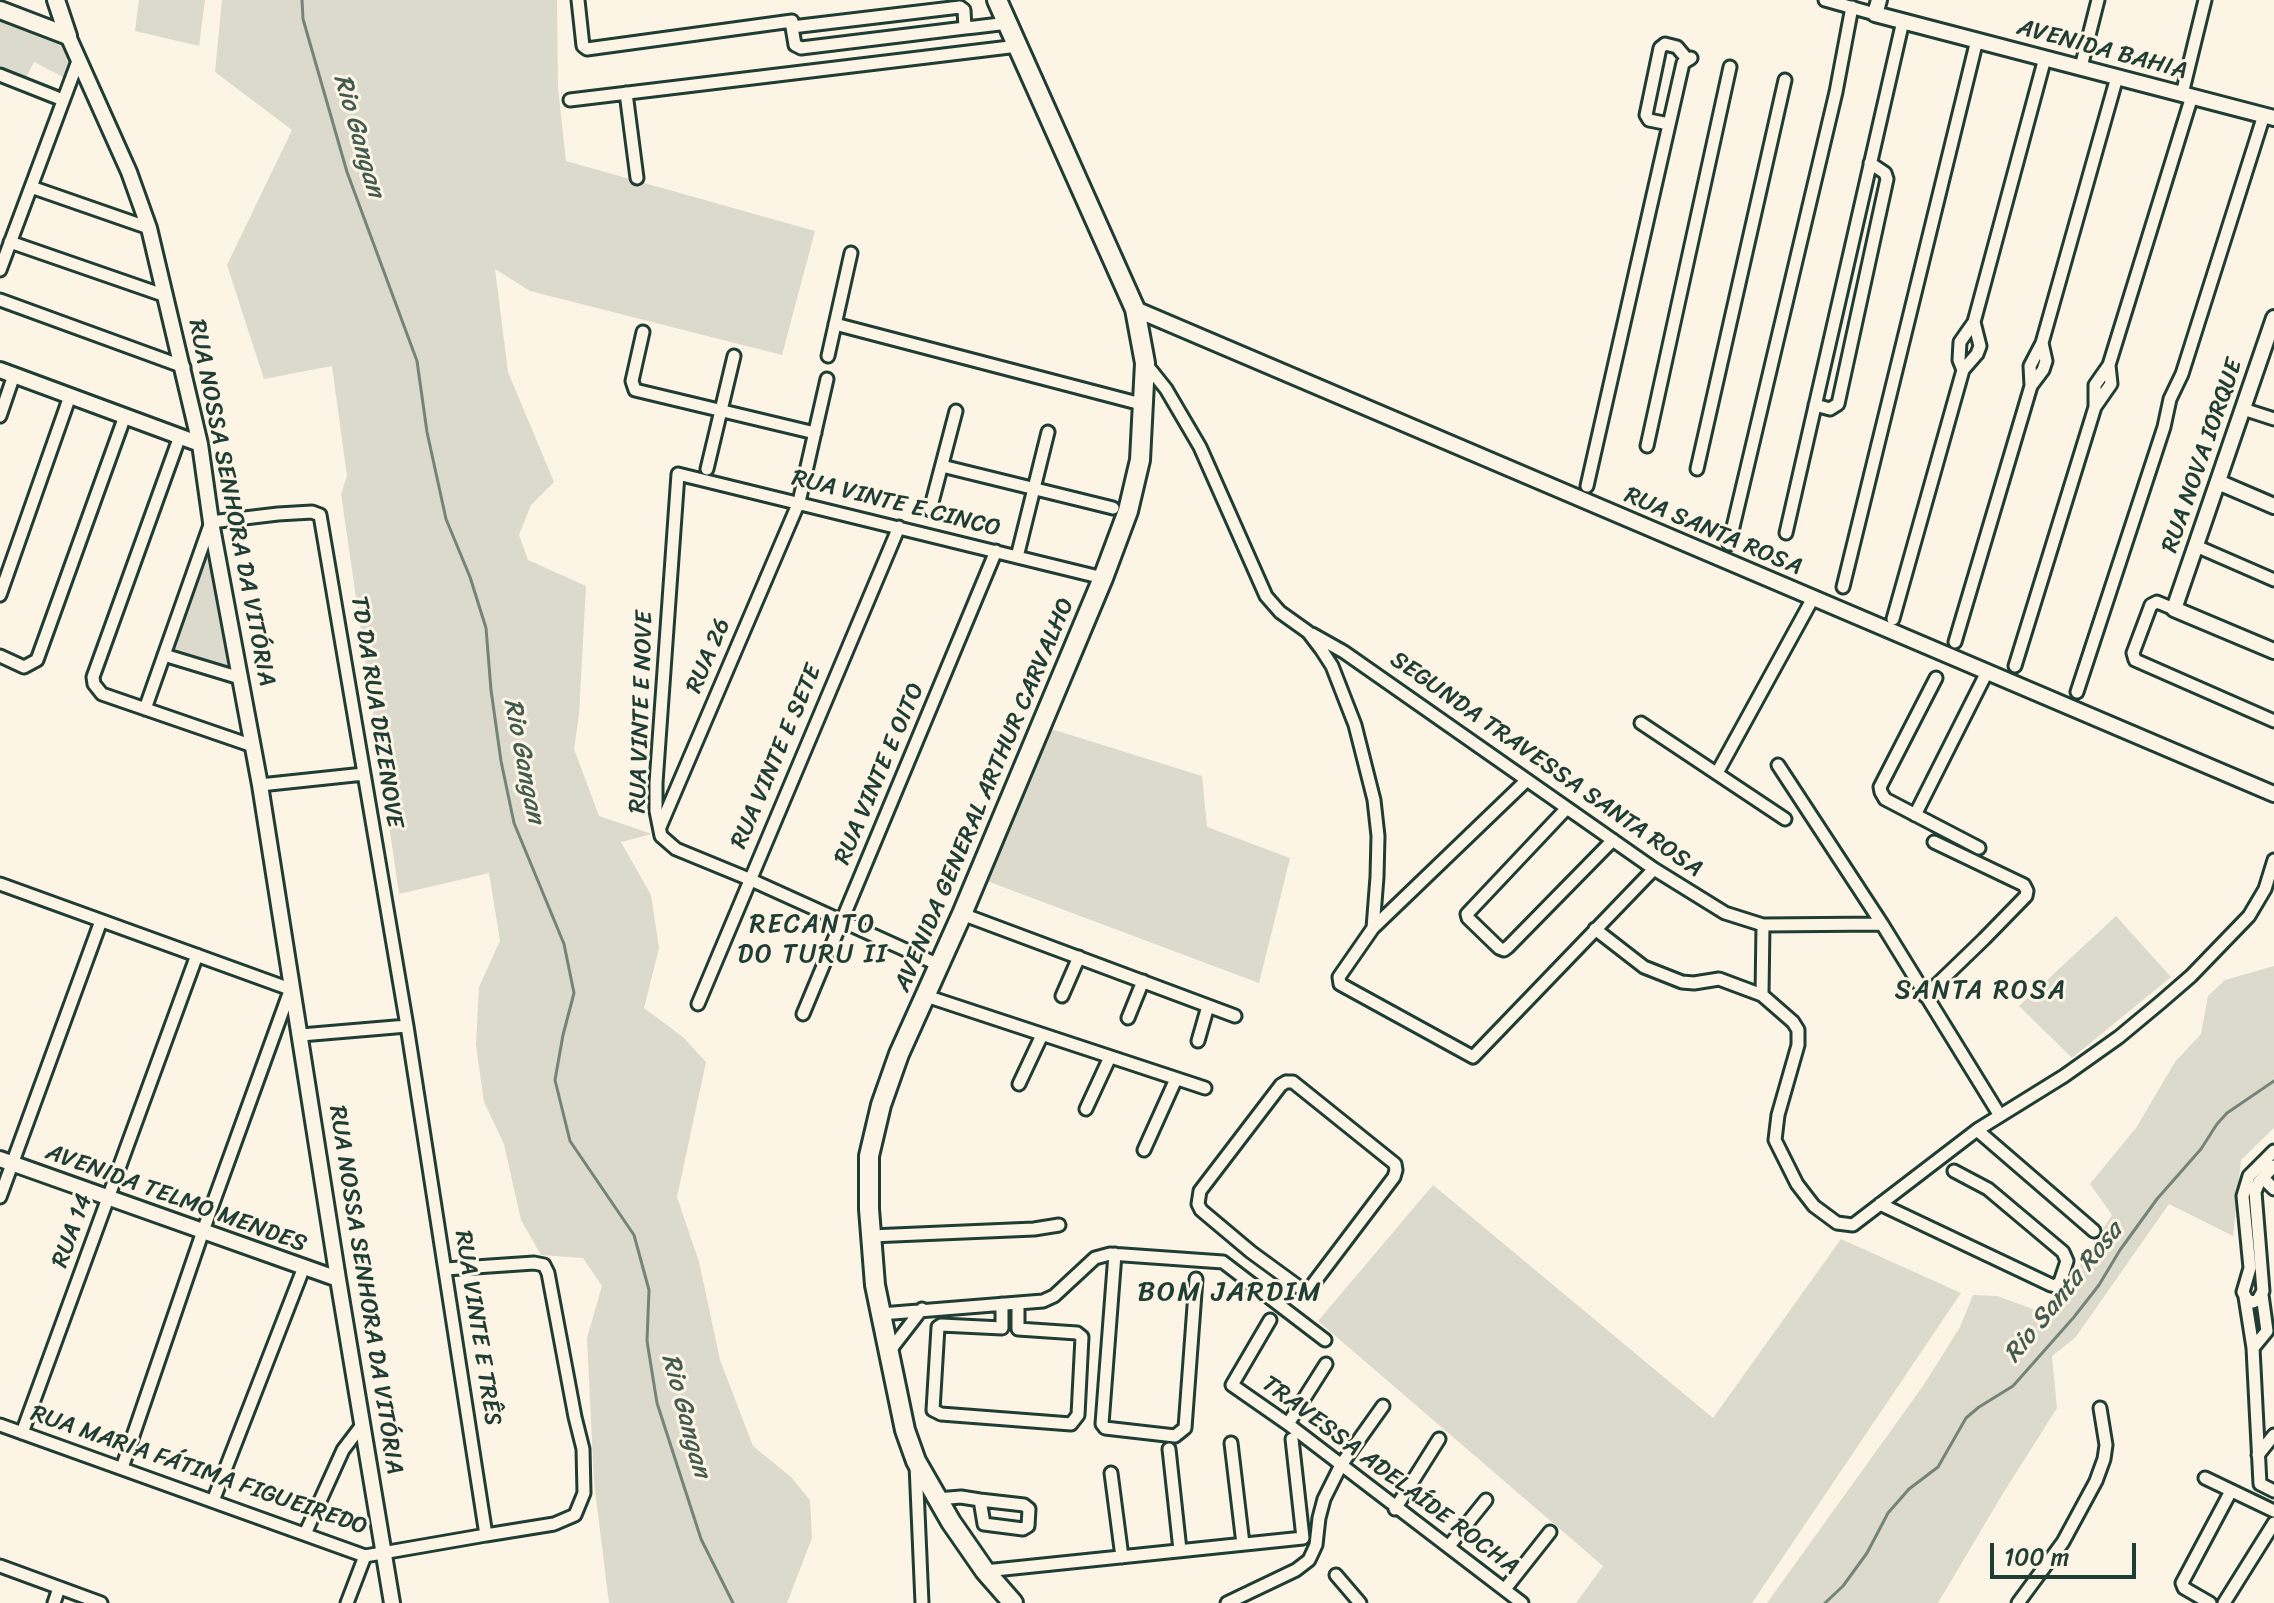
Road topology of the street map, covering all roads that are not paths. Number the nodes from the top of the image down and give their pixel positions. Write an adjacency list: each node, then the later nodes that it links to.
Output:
1 (578, 0): 10 (street)
2 (997, 0): 11 (main road, AVENIDA GENERAL ARTHUR CARVALHO)
3 (1825, 0): 7 (street, AVENIDA BAHIA)
4 (2098, 0): 20 (street)
5 (2205, 0): 26 (street)
6 (58, 7): 13 (main road); 15 (main road, RUA NOSSA SENHORA DA VITÓRIA)
7 (1852, 7): 8 (street, AVENIDA BAHIA); 80 (street)
8 (1877, 7): 12 (street, AVENIDA BAHIA)
9 (0, 10): 13 (main road)
10 (792, 21)
11 (1008, 23): 14 (street); 17 (main road, AVENIDA GENERAL ARTHUR CARVALHO)
12 (1902, 25): 16 (street, AVENIDA BAHIA); 31 (street)
13 (48, 28): 15 (main road)
14 (965, 28): 14 (street)
15 (68, 36): 18 (street, RUA NOSSA SENHORA DA VITÓRIA)
16 (1976, 44): 19 (street, AVENIDA BAHIA); 86 (street)
17 (1018, 46): 25 (street); 40 (main road, AVENIDA GENERAL ARTHUR CARVALHO)
18 (78, 61): 27 (street); 34 (street, RUA NOSSA SENHORA DA VITÓRIA)
19 (2044, 62): 20 (street, AVENIDA BAHIA); 42 (street)
20 (2081, 67): 23 (street, AVENIDA BAHIA)
21 (1728, 72): 65 (street)
22 (0, 75): 27 (street)
23 (2116, 81): 26 (street, AVENIDA BAHIA); 92 (street)
24 (1784, 86): 68 (street)
25 (626, 93): 28 (street); 32 (street)
26 (2188, 98): 29 (street, AVENIDA BAHIA); 96 (street)
27 (63, 100): 33 (street)
28 (570, 100)
29 (2267, 118): 100 (street)
30 (1669, 124): 30 (street); 71 (street)
31 (1870, 163): 54 (street); 54 (street)
32 (637, 178)
33 (31, 187): 34 (street); 35 (street)
34 (149, 228): 38 (street, RUA NOSSA SENHORA DA VITÓRIA)
35 (10, 242): 37 (street); 38 (street)
36 (851, 253): 43 (street)
37 (0, 270)
38 (166, 296): 48 (street, RUA NOSSA SENHORA DA VITÓRIA)
39 (0, 300): 48 (street)
40 (1135, 309): 47 (main road, AVENIDA GENERAL ARTHUR CARVALHO); 88 (street, RUA SANTA ROSA)
41 (2274, 318): 55 (street, RUA NOVA IORQUE)
42 (1974, 322): 49 (street); 49 (street)
43 (835, 324): 46 (street); 53 (street)
44 (643, 332): 56 (street)
45 (734, 356): 56 (street)
46 (828, 356)
47 (1145, 363): 53 (main road, AVENIDA GENERAL ARTHUR CARVALHO); 91 (street)
48 (184, 367): 64 (street, RUA NOSSA SENHORA DA VITÓRIA)
49 (1963, 370): 90 (street)
50 (7, 373): 52 (street); 58 (street)
51 (827, 379): 62 (street, RUA 26)
52 (70, 396): 59 (street); 87 (street)
53 (1145, 405): 84 (main road, AVENIDA GENERAL ARTHUR CARVALHO)
54 (1815, 405): 79 (street)
55 (2243, 409): 60 (street); 70 (street, RUA NOVA IORQUE)
56 (721, 411): 62 (street); 67 (street)
57 (956, 411): 66 (street)
58 (0, 416)
59 (125, 416): 63 (street); 95 (street)
60 (2274, 419)
61 (1048, 432): 72 (street)
62 (815, 433): 73 (street, RUA 26)
63 (180, 436): 64 (street); 101 (street)
64 (200, 444): 77 (street, RUA NOSSA SENHORA DA VITÓRIA)
65 (1647, 446)
66 (942, 466): 72 (street); 76 (street)
67 (707, 469)
68 (1697, 469)
69 (678, 474): 73 (street, RUA VINTE E CINCO); 114 (street, RUA VINTE E NOVE)
70 (2218, 482): 74 (street); 81 (street, RUA NOVA IORQUE)
71 (1587, 486)
72 (1034, 489): 75 (street); 83 (street)
73 (799, 502): 78 (street, RUA VINTE E CINCO); 114 (street, RUA 26)
74 (2274, 506)
75 (1113, 508)
76 (930, 510)
77 (211, 522): 94 (street); 98 (street, RUA NOSSA SENHORA DA VITÓRIA); 107 (street, TD DA RUA DEZENOVE)
78 (899, 527): 82 (street, RUA VINTE E CINCO); 120 (street, RUA VINTE E SETE)
79 (1786, 533)
80 (1729, 544)
81 (2196, 546): 85 (street); 89 (street, RUA NOVA IORQUE)
82 (996, 551): 83 (street, RUA VINTE E CINCO); 124 (street, RUA VINTE E OITO)
83 (1017, 557): 84 (street, RUA VINTE E CINCO)
84 (1103, 578): 122 (main road, AVENIDA GENERAL ARTHUR CARVALHO)
85 (2274, 580)
86 (1843, 587)
87 (0, 595)
88 (1813, 598): 97 (street, RUA SANTA ROSA); 106 (street)
89 (2174, 609): 93 (street); 102 (street)
90 (1893, 619)
91 (1308, 632): 108 (street, SEGUNDA TRAVESSA SANTA ROSA); 127 (street)
92 (1955, 642)
93 (2274, 651)
94 (164, 655): 98 (street); 101 (street)
95 (5, 658)
96 (2015, 666)
97 (1987, 672): 110 (street, RUA SANTA ROSA); 112 (street)
98 (240, 678): 104 (street, RUA NOSSA SENHORA DA VITÓRIA)
99 (1936, 678): 112 (street)
100 (2077, 692)
101 (145, 709): 104 (street)
102 (2274, 721)
103 (1641, 723): 106 (street)
104 (253, 746): 109 (street, RUA NOSSA SENHORA DA VITÓRIA)
105 (1778, 765): 125 (street)
106 (1717, 773): 113 (street)
107 (364, 774): 109 (street); 143 (street, TD DA RUA DEZENOVE)
108 (1527, 780): 111 (street, SEGUNDA TRAVESSA SANTA ROSA); 127 (street)
109 (260, 785): 133 (street, RUA NOSSA SENHORA DA VITÓRIA)
110 (2274, 794)
111 (1567, 808): 115 (street, SEGUNDA TRAVESSA SANTA ROSA); 115 (street)
112 (1915, 815): 117 (street)
113 (1785, 819)
114 (660, 828): 120 (street, RUA VINTE E NOVE)
115 (1613, 840): 119 (street, SEGUNDA TRAVESSA SANTA ROSA)
116 (1934, 842): 137 (street)
117 (1979, 848)
118 (2274, 860): 152 (street)
119 (1654, 869): 126 (street, SEGUNDA TRAVESSA SANTA ROSA); 128 (street)
120 (749, 879): 124 (street, RUA VINTE E NOVE); 138 (street, RUA VINTE E SETE)
121 (1, 887): 123 (street)
122 (962, 914): 130 (street); 131 (main road, AVENIDA GENERAL ARTHUR CARVALHO)
123 (101, 921): 129 (street); 156 (street)
124 (843, 921): 131 (street, RUA VINTE E NOVE); 140 (street, RUA VINTE E OITO)
125 (1882, 924): 126 (street, SEGUNDA TRAVESSA SANTA ROSA); 137 (street)
126 (1763, 925): 134 (street)
127 (1373, 928): 128 (street)
128 (1595, 929): 134 (street)
129 (197, 955): 133 (street); 162 (street, RUA 14)
130 (1079, 957): 132 (street); 136 (street)
131 (939, 965): 135 (main road, AVENIDA GENERAL ARTHUR CARVALHO)
132 (1143, 981): 139 (street); 142 (street)
133 (291, 986): 144 (street, RUA NOSSA SENHORA DA VITÓRIA); 165 (street, RUA NOSSA SENHORA DA VITÓRIA)
134 (1762, 995): 163 (street)
135 (926, 996): 145 (street); 167 (main road, AVENIDA GENERAL ARTHUR CARVALHO)
136 (1062, 996)
137 (1925, 996): 152 (street)
138 (698, 1004)
139 (1208, 1006): 141 (street); 146 (street)
140 (803, 1014)
141 (1235, 1016)
142 (1128, 1018)
143 (407, 1026): 144 (street); 171 (street, RUA VINTE E TRÊS)
144 (301, 1035): 173 (street, RUA NOSSA SENHORA DA VITÓRIA)
145 (1042, 1035): 147 (street); 149 (street)
146 (1198, 1041)
147 (1110, 1057): 148 (street); 151 (street)
148 (1176, 1079): 150 (street); 154 (street)
149 (1019, 1084)
150 (1205, 1088)
151 (1086, 1109)
152 (1999, 1114): 153 (street)
153 (1977, 1130): 163 (street); 166 (street)
154 (1144, 1150)
155 (2274, 1151): 176 (street)
156 (6, 1161): 161 (street); 162 (street, AVENIDA TELMO MENDES)
157 (2274, 1167): 159 (street)
158 (1954, 1171): 163 (street)
159 (2263, 1178): 160 (street); 175 (street)
160 (2274, 1189)
161 (0, 1197)
162 (108, 1198): 165 (street, AVENIDA TELMO MENDES); 195 (street, RUA 14)
163 (1880, 1204)
164 (1059, 1225): 167 (street)
165 (203, 1231): 170 (street, AVENIDA TELMO MENDES); 204 (street, RUA NOSSA SENHORA DA VITÓRIA)
166 (2094, 1231)
167 (871, 1236): 180 (main road, AVENIDA GENERAL ARTHUR CARVALHO)
168 (1251, 1252): 168 (street); 172 (street)
169 (1115, 1254): 172 (street); 174 (street); 177 (street)
170 (304, 1267): 173 (street, AVENIDA TELMO MENDES); 212 (street)
171 (446, 1269): 218 (street, RUA VINTE E TRÊS); 218 (street)
172 (1236, 1270): 186 (street)
173 (338, 1279): 194 (street, RUA NOSSA SENHORA DA VITÓRIA)
174 (1196, 1279)
175 (2262, 1295): 176 (street); 182 (street)
176 (2245, 1297): 183 (street)
177 (1018, 1303): 178 (street); 185 (street)
178 (1002, 1304): 179 (street); 184 (street)
179 (922, 1309): 180 (street); 188 (street)
180 (881, 1314): 188 (main road, AVENIDA GENERAL ARTHUR CARVALHO)
181 (1270, 1320): 192 (street, TRAVESSA ADELAÍDE ROCHA)
182 (2267, 1320): 183 (street); 187 (street)
183 (2251, 1321): 187 (street)
184 (1002, 1328): 185 (street); 185 (street)
185 (1018, 1329)
186 (1325, 1340)
187 (2253, 1348): 201 (street)
188 (888, 1354): 202 (main road, AVENIDA GENERAL ARTHUR CARVALHO)
189 (1326, 1364): 192 (street)
190 (1383, 1406): 203 (street)
191 (2100, 1408): 239 (street)
192 (1288, 1424): 203 (street, TRAVESSA ADELAÍDE ROCHA)
193 (0, 1425): 195 (street, RUA MARIA FÁTIMA FIGUEIREDO)
194 (362, 1425): 217 (street); 222 (street, RUA NOSSA SENHORA DA VITÓRIA)
195 (22, 1433): 204 (street, RUA MARIA FÁTIMA FIGUEIREDO)
196 (2274, 1435): 201 (street)
197 (1292, 1439): 219 (street)
198 (1439, 1439): 213 (street)
199 (1231, 1443): 219 (street)
200 (1169, 1449): 221 (street)
201 (2258, 1455): 208 (street)
202 (916, 1461): 209 (main road, AVENIDA GENERAL ARTHUR CARVALHO); 234 (street)
203 (1341, 1465): 213 (street, TRAVESSA ADELAÍDE ROCHA); 236 (street)
204 (122, 1468): 212 (street, RUA MARIA FÁTIMA FIGUEIREDO)
205 (1111, 1473): 224 (street)
206 (2205, 1478): 207 (street)
207 (2231, 1491): 214 (street); 240 (street)
208 (2274, 1491)
209 (937, 1499): 210 (street); 226 (main road, AVENIDA GENERAL ARTHUR CARVALHO)
210 (980, 1500): 210 (street)
211 (1486, 1500): 220 (street)
212 (213, 1501): 217 (street, RUA MARIA FÁTIMA FIGUEIREDO)
213 (1395, 1509): 220 (street, TRAVESSA ADELAÍDE ROCHA)
214 (2274, 1511)
215 (2274, 1523): 241 (street)
216 (1550, 1532): 229 (street)
217 (305, 1534): 223 (street, RUA MARIA FÁTIMA FIGUEIREDO)
218 (486, 1535): 222 (street)
219 (1243, 1544): 221 (street)
220 (1449, 1546): 229 (street, TRAVESSA ADELAÍDE ROCHA)
221 (1180, 1550): 224 (street)
222 (383, 1551): 223 (street, RUA MARIA FÁTIMA FIGUEIREDO); 233 (street, RUA NOSSA SENHORA DA VITÓRIA)
223 (365, 1556): 232 (street)
224 (1122, 1557): 226 (street)
225 (0, 1566): 228 (street)
226 (985, 1571): 235 (main road, AVENIDA GENERAL ARTHUR CARVALHO)
227 (1336, 1575): 237 (street)
228 (59, 1588): 230 (street); 231 (street)
229 (1505, 1589): 238 (street, TRAVESSA ADELAÍDE ROCHA)
230 (54, 1603)
231 (101, 1603)
232 (347, 1603)
233 (392, 1603)
234 (922, 1603)
235 (1013, 1603)
236 (1227, 1603)
237 (1360, 1603)
238 (1522, 1603)
239 (2018, 1603)
240 (2210, 1603)
241 (2224, 1603)

